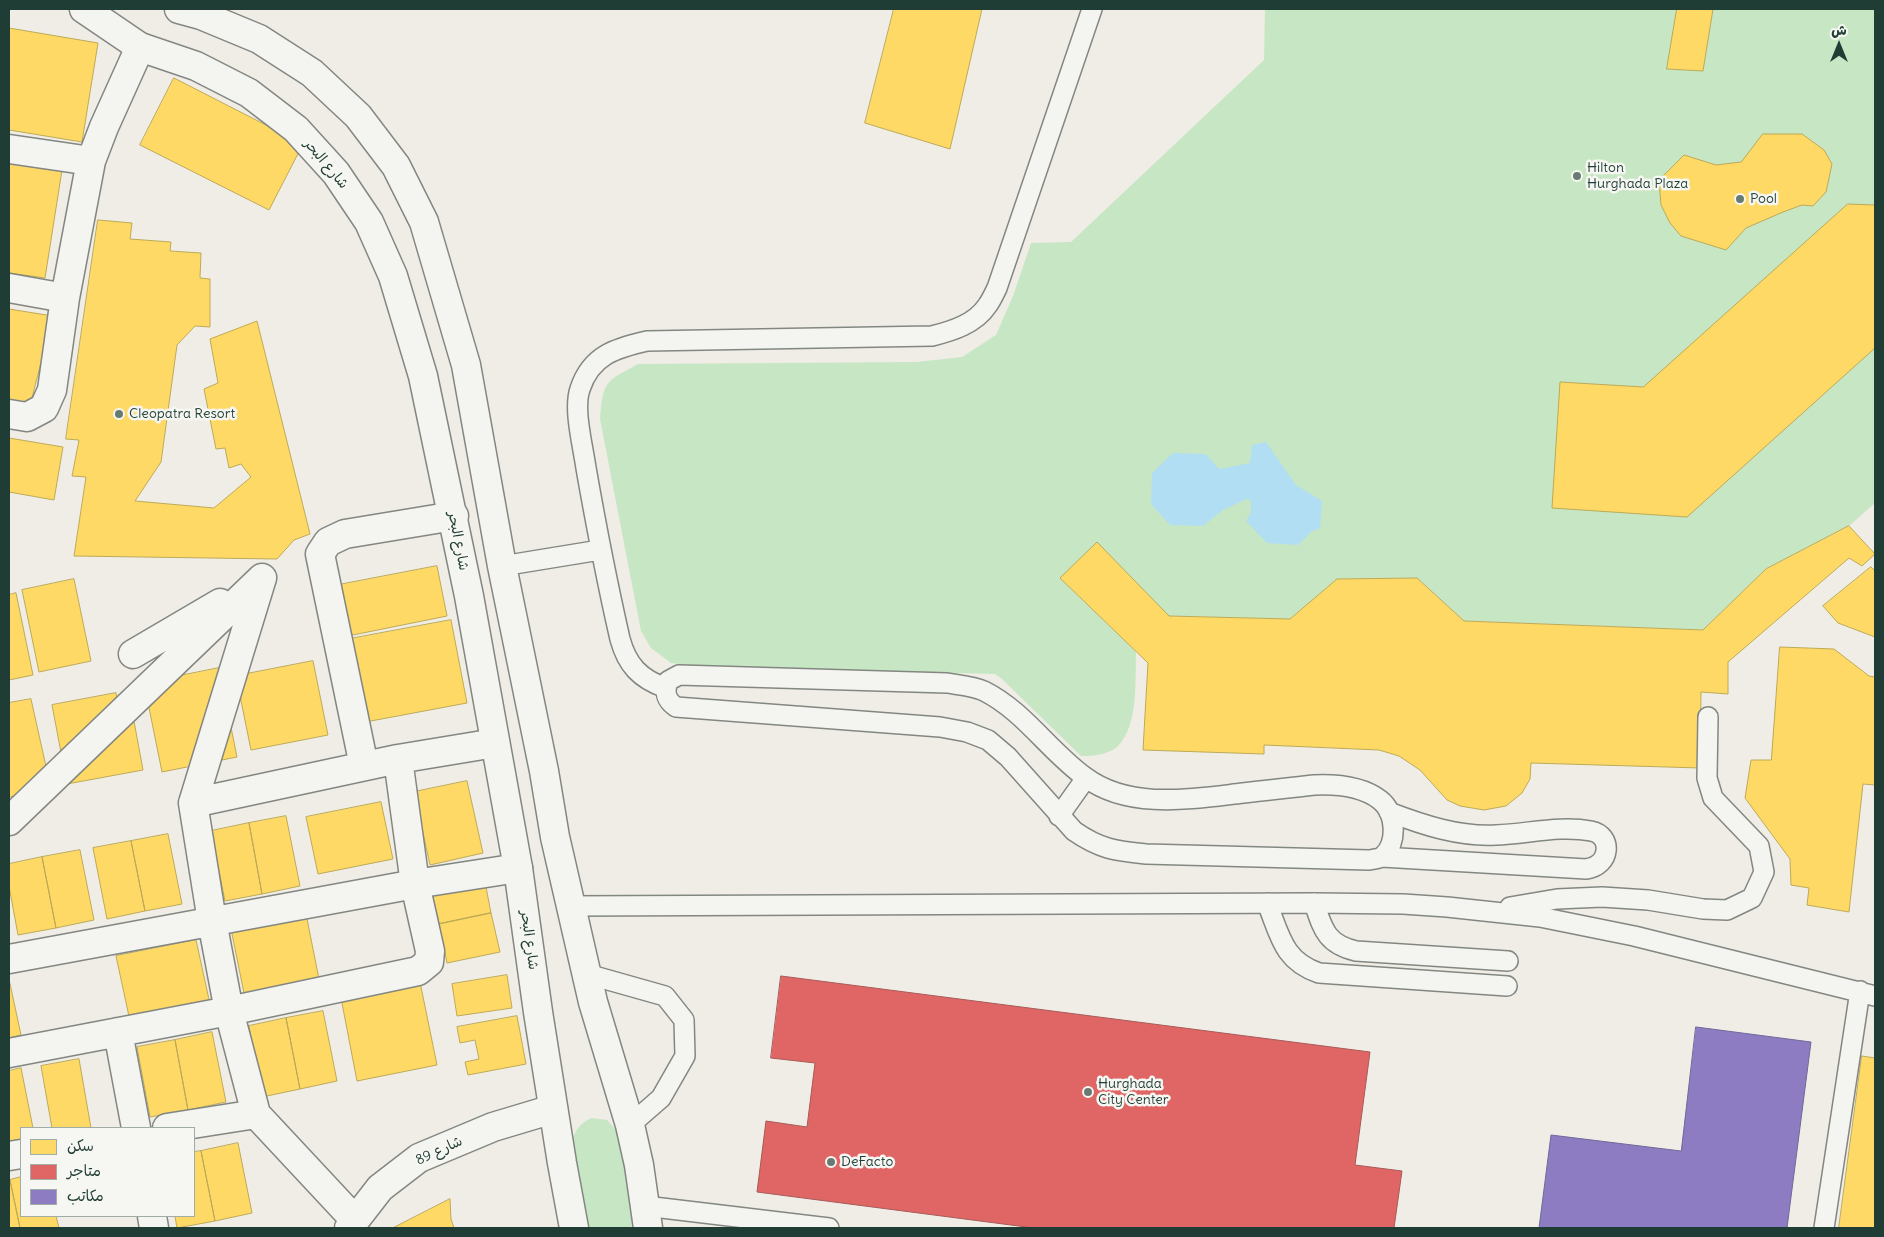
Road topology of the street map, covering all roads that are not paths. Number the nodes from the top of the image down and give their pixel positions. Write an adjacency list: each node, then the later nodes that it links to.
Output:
1 (84, 9): 4 (street, شارع البحر)
2 (179, 9): 12 (street)
3 (1092, 9): 11 (lane)
4 (140, 47): 6 (street); 10 (street, شارع البحر)
5 (9, 149): 6 (street)
6 (91, 161): 8 (street)
7 (9, 288): 8 (street)
8 (64, 298): 9 (street)
9 (9, 414)
10 (454, 516): 17 (street, شارع البحر); 19 (street)
11 (600, 550): 12 (lane); 15 (lane)
12 (502, 566): 30 (street)
13 (262, 578): 14 (street); 21 (street); 24 (street)
14 (134, 654)
15 (666, 688): 20 (lane); 23 (lane)
16 (1708, 717): 31 (lane)
17 (495, 743): 18 (street); 26 (street, شارع البحر)
18 (398, 759): 19 (street); 27 (street)
19 (364, 766): 21 (street)
20 (1086, 778): 22 (lane); 23 (lane)
21 (192, 803): 32 (street)
22 (1389, 812): 25 (lane); 25 (lane)
23 (1059, 816): 25 (lane)
24 (9, 821)
25 (1382, 857)
26 (518, 868): 27 (street); 41 (street, شارع البحر)
27 (415, 884): 32 (street); 38 (street)
28 (1267, 903): 29 (lane); 30 (lane); 36 (lane)
29 (1314, 903): 31 (lane); 34 (lane)
30 (571, 906): 35 (street)
31 (1492, 911): 37 (lane)
32 (212, 921): 33 (street); 38 (street)
33 (9, 959)
34 (1508, 961)
35 (587, 974): 43 (street); 43 (lane)
36 (1507, 986)
37 (1868, 994): 50 (lane)
38 (229, 1011): 39 (street); 42 (street)
39 (118, 1032): 40 (street); 44 (street)
40 (9, 1053)
41 (553, 1109): 47 (street, شارع 89); 48 (street, شارع البحر)
42 (256, 1114): 45 (street); 47 (street)
43 (630, 1125): 46 (street)
44 (136, 1127)
45 (173, 1127)
46 (647, 1217): 49 (lane)
47 (351, 1224)
48 (574, 1228)
49 (828, 1228)
50 (1824, 1228)

